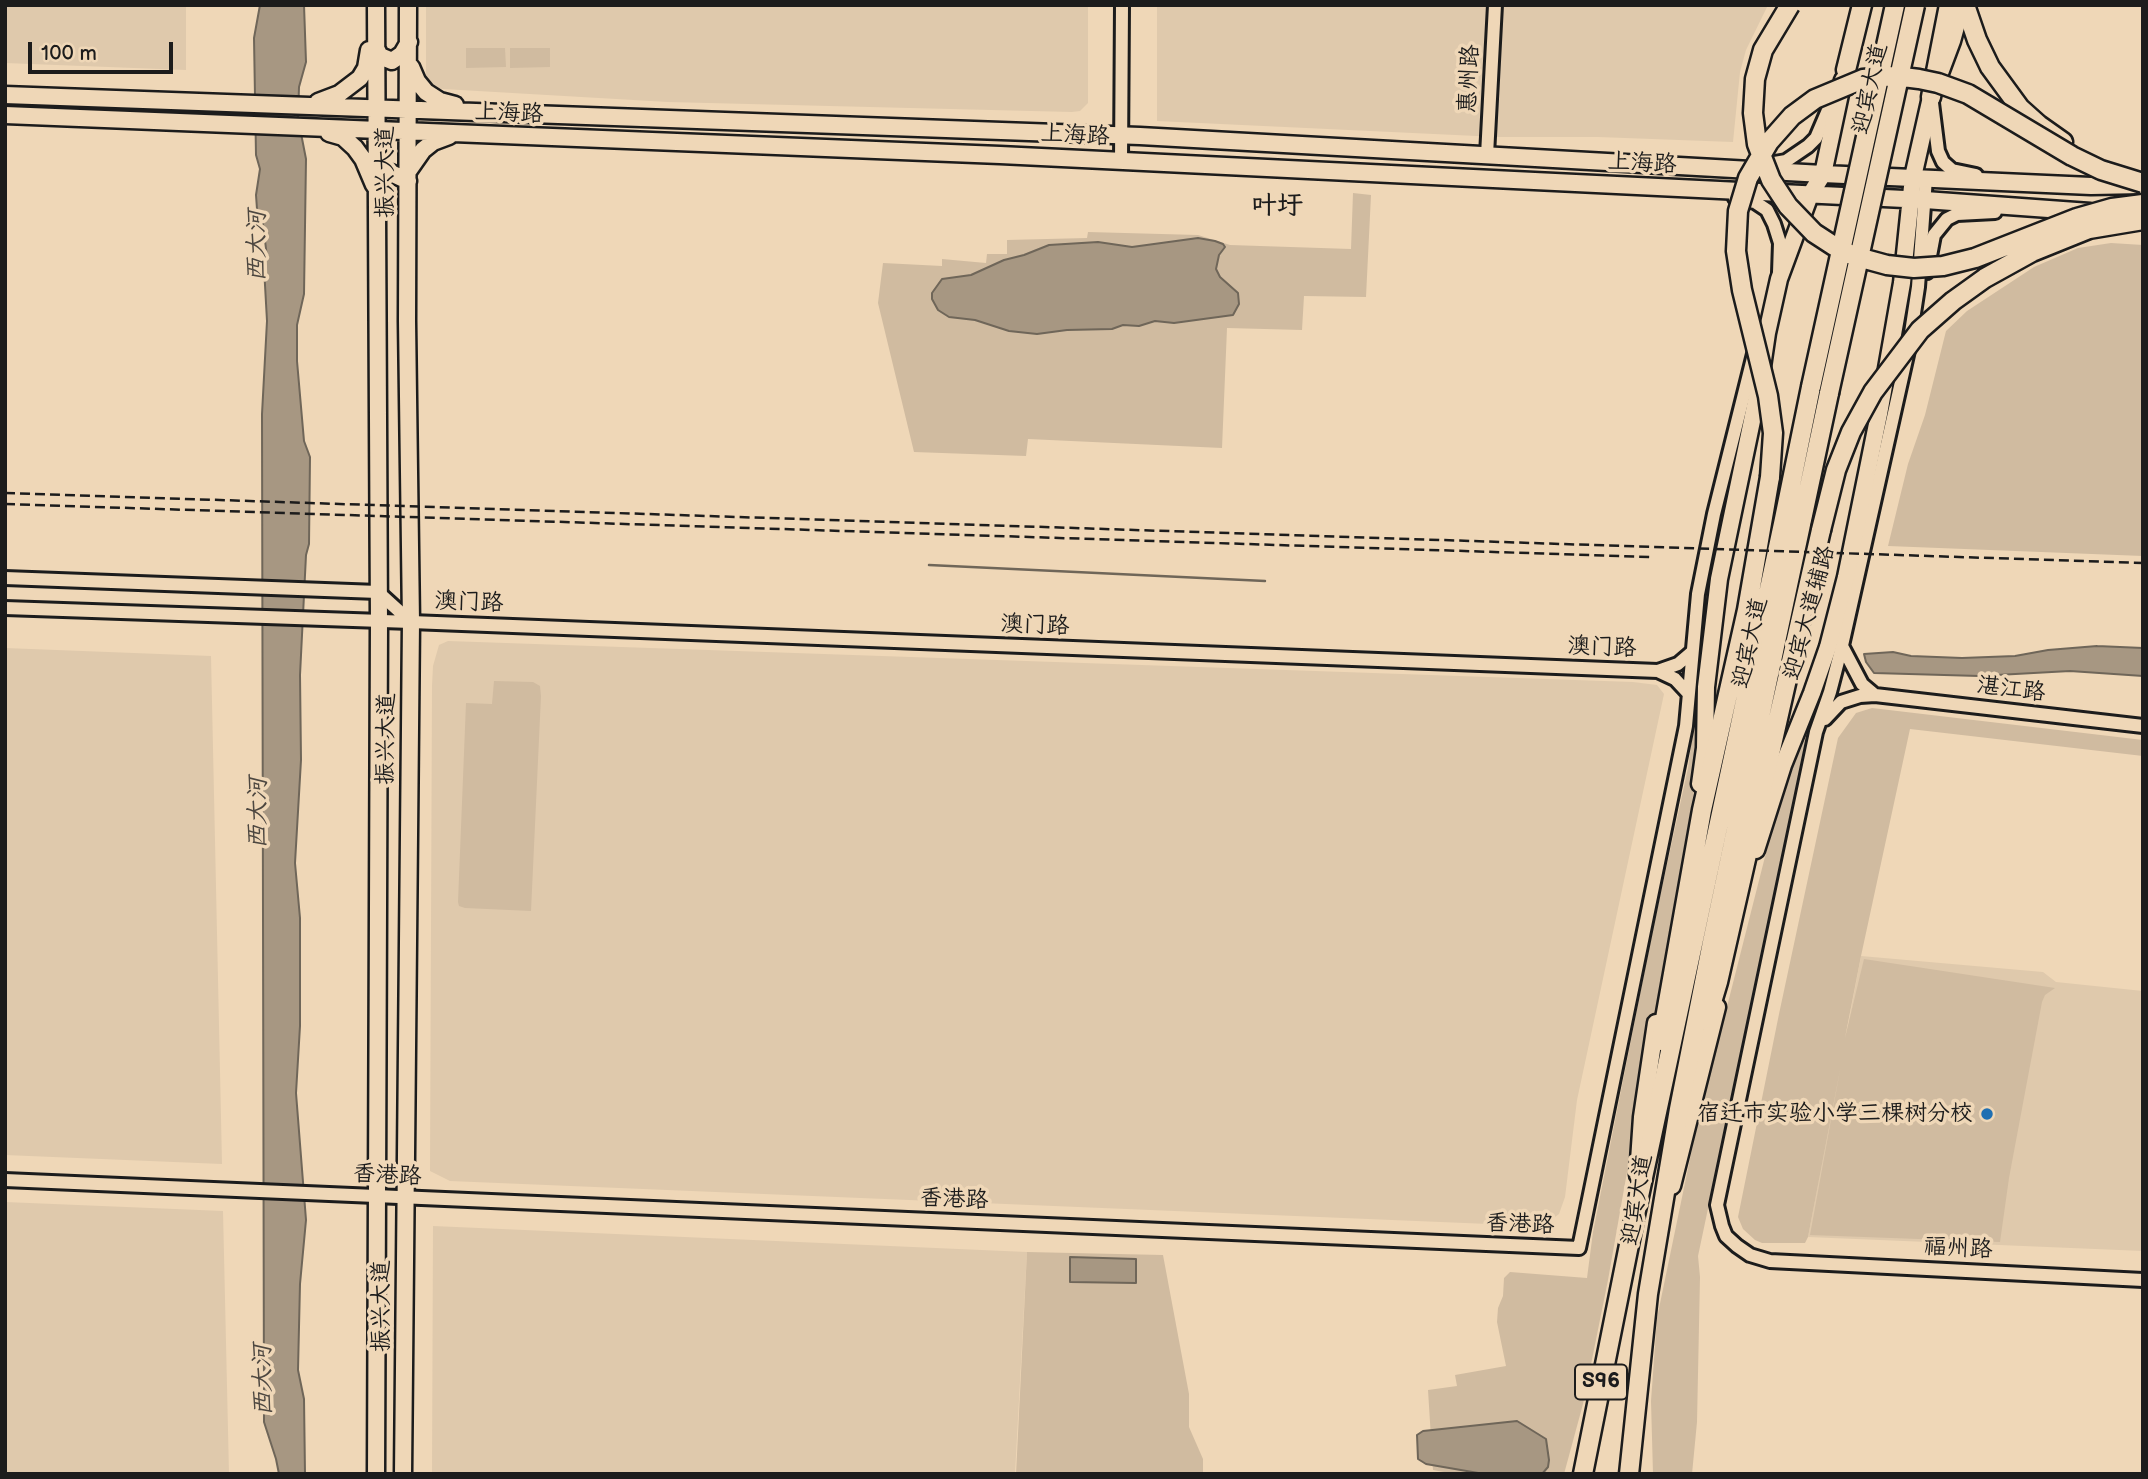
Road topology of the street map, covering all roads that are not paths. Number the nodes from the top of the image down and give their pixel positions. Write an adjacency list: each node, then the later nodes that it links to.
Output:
1 (408, 5): 11 (main road, 振兴大道)
2 (1122, 5): 29 (street)
3 (1495, 5): 32 (street, 惠州路)
4 (1790, 5): 46 (highway, bridge)
5 (1859, 5): 14 (highway)
6 (1895, 5): 67 (highway, 迎宾大道, bridge)
7 (1914, 5): 63 (highway, 迎宾大道, bridge)
8 (1949, 5): 16 (highway)
9 (1963, 5): 16 (main road, 迎宾大道辅路); 39 (highway)
10 (376, 7): 12 (main road, 振兴大道); 17 (main road)
11 (409, 42): 12 (main road); 13 (main road, 振兴大道)
12 (376, 48): 19 (main road, 振兴大道)
13 (409, 62): 20 (main road, 振兴大道); 22 (main road)
14 (1846, 70): 34 (street); 36 (main road)
15 (5, 95): 17 (main road, 上海路)
16 (1931, 97): 38 (main road, 迎宾大道辅路); 42 (street)
17 (305, 105): 18 (main road, 上海路)
18 (331, 106): 19 (main road, 上海路); 24 (main road)
19 (376, 107): 20 (main road, 上海路); 25 (main road, 振兴大道)
20 (409, 109): 21 (main road, 上海路); 27 (main road, 振兴大道)
21 (447, 111): 22 (main road, 上海路); 28 (main road)
22 (477, 112): 26 (main road, 上海路)
23 (5, 115): 24 (main road, 上海路)
24 (317, 129): 25 (main road, 上海路); 40 (main road)
25 (377, 131): 27 (main road, 上海路); 40 (main road, 振兴大道)
26 (997, 131): 29 (main road, 上海路); 31 (main road)
27 (409, 133): 28 (main road, 上海路); 37 (main road, 振兴大道)
28 (452, 134): 31 (main road, 上海路); 37 (main road)
29 (1123, 136): 30 (main road, 上海路); 33 (street)
30 (1231, 141): 32 (main road, 上海路); 35 (main road)
31 (1000, 155): 33 (main road, 上海路)
32 (1487, 155): 34 (main road, 上海路)
33 (1121, 161): 35 (main road, 上海路)
34 (1635, 163): 36 (main road, 上海路)
35 (1233, 167): 43 (main road, 上海路)
36 (1823, 174): 38 (main road, 上海路); 44 (main road)
37 (408, 177): 40 (main road); 55 (main road, 振兴大道)
38 (1919, 177): 42 (main road, 上海路); 45 (main road, 迎宾大道辅路)
39 (2143, 177)
40 (377, 184): 52 (main road, 振兴大道)
41 (2143, 184): 42 (main road, 上海路); 67 (highway, bridge)
42 (2091, 186)
43 (1634, 187): 44 (main road, 上海路); 49 (street)
44 (1810, 195): 45 (main road, 上海路); 49 (main road)
45 (1918, 200): 47 (main road, 上海路); 50 (street); 68 (main road, 迎宾大道辅路)
46 (2143, 204)
47 (2109, 214): 48 (main road, 上海路); 50 (street)
48 (2143, 218): 63 (highway, bridge)
49 (1779, 279): 57 (street); 67 (main road)
50 (1892, 422): 56 (street, 福州路)
51 (5, 578): 52 (street)
52 (378, 592): 54 (main road, 振兴大道); 55 (street, 澳门路)
53 (5, 608): 54 (street, 澳门路)
54 (379, 622): 55 (street, 澳门路); 65 (main road, 振兴大道)
55 (411, 622): 58 (street, 澳门路); 66 (main road, 振兴大道)
56 (1842, 646): 60 (street); 62 (street, 福州路)
57 (1692, 652): 58 (street); 59 (street)
58 (1658, 671): 59 (street)
59 (1688, 692): 66 (street, 香港路)
60 (1875, 695): 61 (street, 湛江路); 62 (street, 湛江路)
61 (2143, 726)
62 (1816, 732): 69 (street, 福州路)
63 (1679, 1109): 68 (highway, 迎宾大道)
64 (5, 1180): 65 (street, 香港路)
65 (377, 1196): 66 (street, 香港路); 70 (main road, 振兴大道)
66 (405, 1198): 71 (main road, 振兴大道)
67 (1635, 1215): 72 (highway, 迎宾大道 / S96)
68 (1659, 1223): 73 (highway, 迎宾大道 / S96)
69 (2143, 1280)
70 (376, 1474)
71 (403, 1474)
72 (1583, 1474)
73 (1629, 1474)

